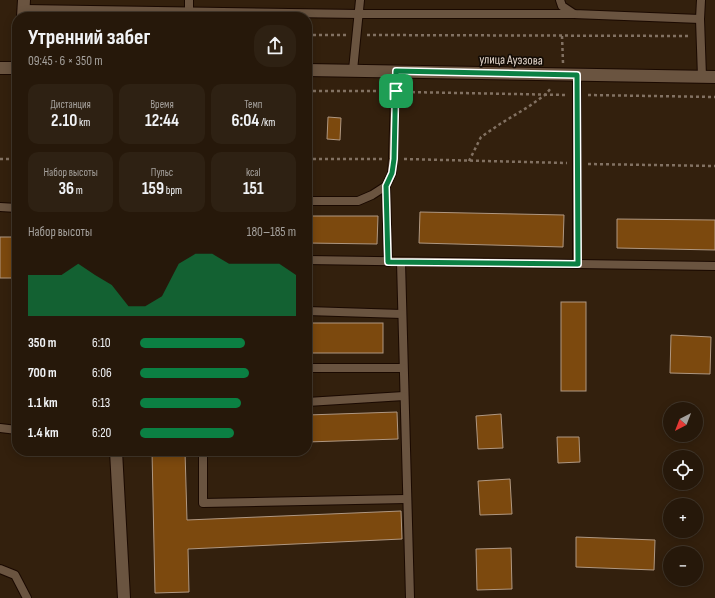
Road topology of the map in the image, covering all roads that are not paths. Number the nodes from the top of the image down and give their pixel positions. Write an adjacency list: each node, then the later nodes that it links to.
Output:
1 (188, 0): 6 (lane)
2 (360, 0): 9 (lane)
3 (560, 0): 10 (lane)
4 (701, 0): 11 (lane)
5 (24, 9): 6 (lane)
6 (189, 11): 7 (lane)
7 (246, 12)
8 (312, 13): 9 (lane)
9 (359, 14): 10 (lane); 15 (lane)
10 (574, 14): 11 (lane)
11 (700, 19): 18 (lane)
12 (0, 68): 13 (street)
13 (12, 68)
14 (312, 70): 15 (street, улица Ауэзова)
15 (353, 70): 16 (street, улица Ауэзова)
16 (396, 71): 17 (street, улица Ауэзова); 20 (lane)
17 (577, 75): 18 (street, улица Ауэзова); 27 (lane)
18 (702, 77): 19 (street, улица Ауэзова)
19 (715, 77)
20 (386, 186): 21 (lane); 25 (lane)
21 (312, 201)
22 (0, 207): 23 (lane)
23 (12, 208)
24 (312, 260): 25 (lane)
25 (388, 262): 26 (lane)
26 (400, 262): 27 (lane); 30 (lane)
27 (578, 264): 28 (lane)
28 (715, 266)
29 (312, 311): 30 (lane)
30 (402, 314): 32 (lane)
31 (312, 368): 32 (lane)
32 (403, 368): 33 (lane)
33 (404, 396): 34 (lane); 39 (lane)
34 (312, 402)
35 (0, 428): 36 (lane)
36 (12, 429)
37 (116, 456): 42 (street)
38 (203, 456): 39 (lane)
39 (406, 499): 43 (lane)
40 (0, 569): 41 (lane)
41 (27, 598)
42 (124, 598)
43 (410, 598)

